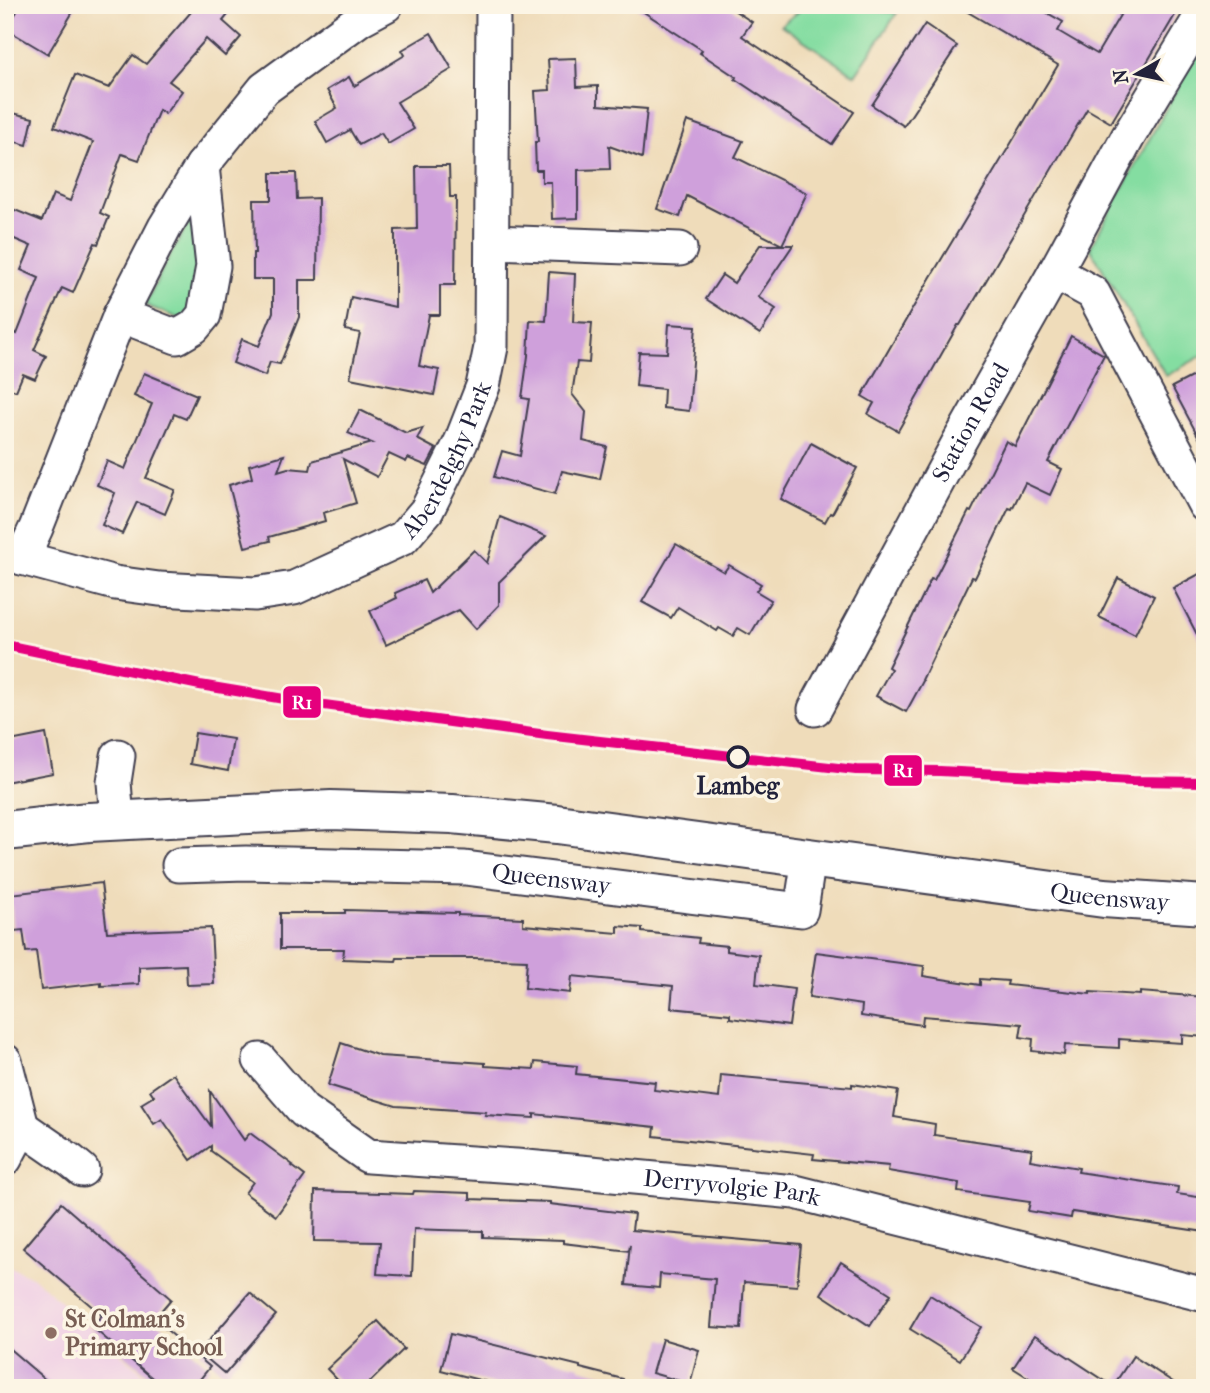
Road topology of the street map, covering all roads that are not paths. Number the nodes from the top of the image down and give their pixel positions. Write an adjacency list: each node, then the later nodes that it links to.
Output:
1 (386, 5): 4 (street)
2 (493, 5): 5 (street, Aberdelghy Park)
3 (1205, 10): 7 (street, Station Road)
4 (202, 166): 8 (street); 8 (street)
5 (492, 242): 6 (street); 10 (street, Aberdelghy Park)
6 (680, 249)
7 (1055, 272): 9 (street); 11 (street, Station Road)
8 (120, 315): 10 (street)
9 (1205, 505)
10 (14, 554)
11 (815, 709)
12 (118, 756): 14 (street)
13 (243, 815): 14 (highway, Queensway); 16 (highway, Queensway); 17 (street)
14 (117, 820): 15 (highway, Queensway)
15 (5, 831)
16 (809, 858): 17 (street, Queensway); 19 (highway, Queensway)
17 (246, 863): 18 (street, Queensway)
18 (179, 865)
19 (1205, 905)
20 (5, 1061): 22 (street)
21 (278, 1068): 24 (street, Derryvolgie Park)
22 (11, 1147): 23 (street)
23 (82, 1170)
24 (1205, 1295)

